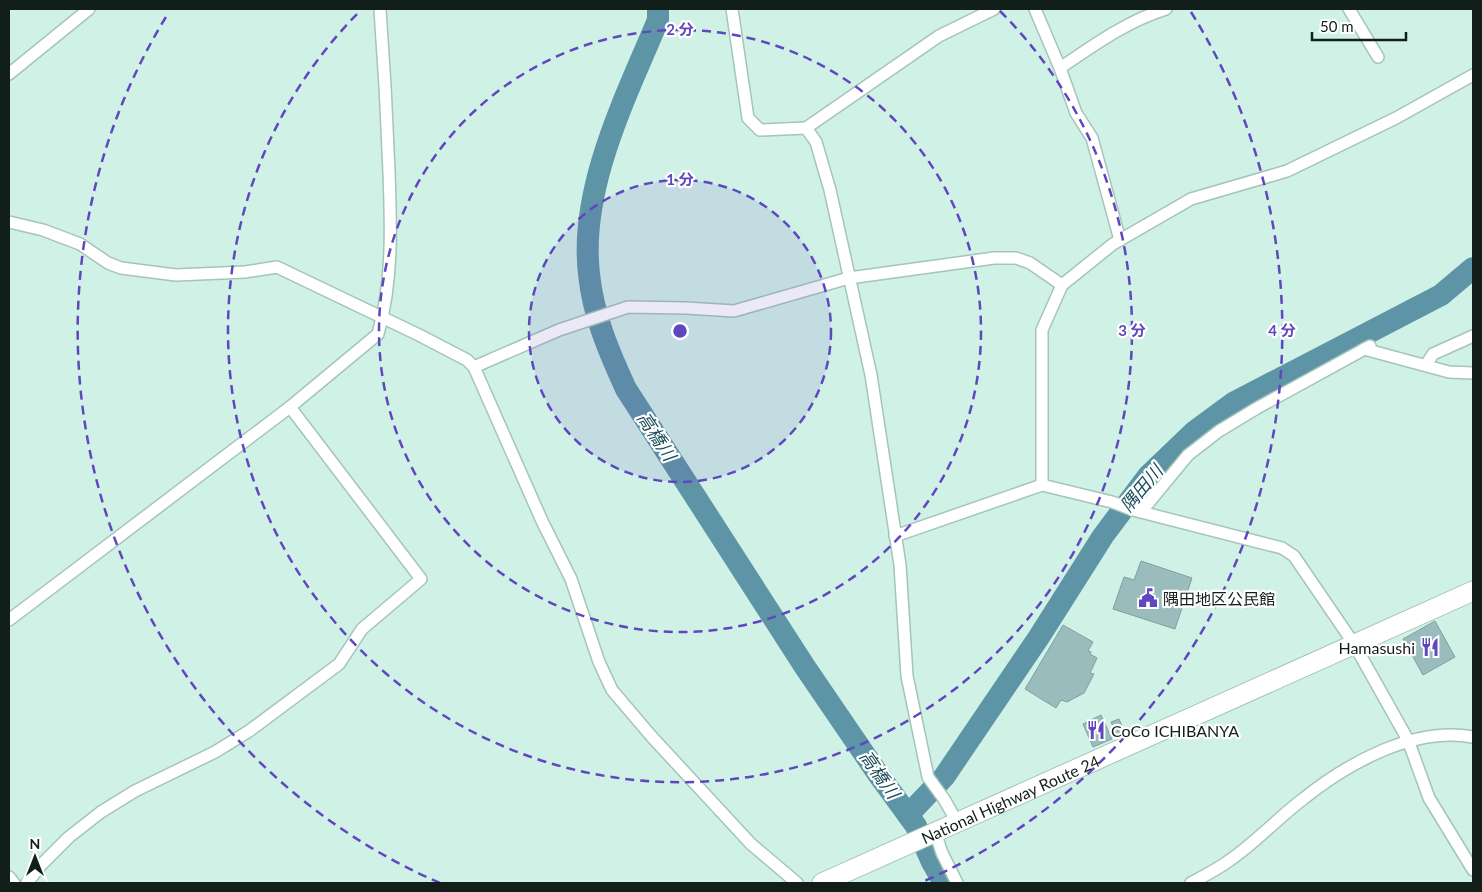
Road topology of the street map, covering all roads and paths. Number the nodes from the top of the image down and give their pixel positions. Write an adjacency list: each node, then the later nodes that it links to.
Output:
1 (89, 9): 10 (street)
2 (380, 9): 17 (street)
3 (732, 9): 12 (street)
4 (994, 9): 12 (street)
5 (1035, 9): 9 (street)
6 (1166, 9): 9 (street)
7 (1349, 9): 8 (street)
8 (1378, 57)
9 (1060, 68): 14 (street)
10 (9, 74)
11 (1473, 75): 14 (street)
12 (806, 128): 15 (street)
13 (9, 222): 17 (street)
14 (1120, 240): 16 (street)
15 (849, 278): 16 (street); 20 (street); 25 (street)
16 (1062, 285): 23 (street)
17 (383, 318): 20 (street); 22 (street)
18 (1473, 336): 19 (street)
19 (1426, 365): 21 (street); 24 (street)
20 (474, 367): 37 (street)
21 (1473, 373)
22 (290, 407): 27 (street); 36 (street)
23 (1042, 485): 24 (street); 25 (street)
24 (1137, 511): 28 (street)
25 (896, 536): 31 (street)
26 (1473, 591): 28 (highway, National Highway Route 24)
27 (9, 620)
28 (1354, 644): 30 (street); 31 (highway, National Highway Route 24)
29 (1473, 737): 30 (street)
30 (1408, 740): 33 (street); 40 (street)
31 (957, 822): 32 (highway, National Highway Route 24)
32 (935, 832): 38 (highway, National Highway Route 24); 39 (street)
33 (1472, 867)
34 (9, 876): 35 (street)
35 (14, 883)
36 (27, 883)
37 (797, 883)
38 (822, 883)
39 (957, 883)
40 (1191, 883)

